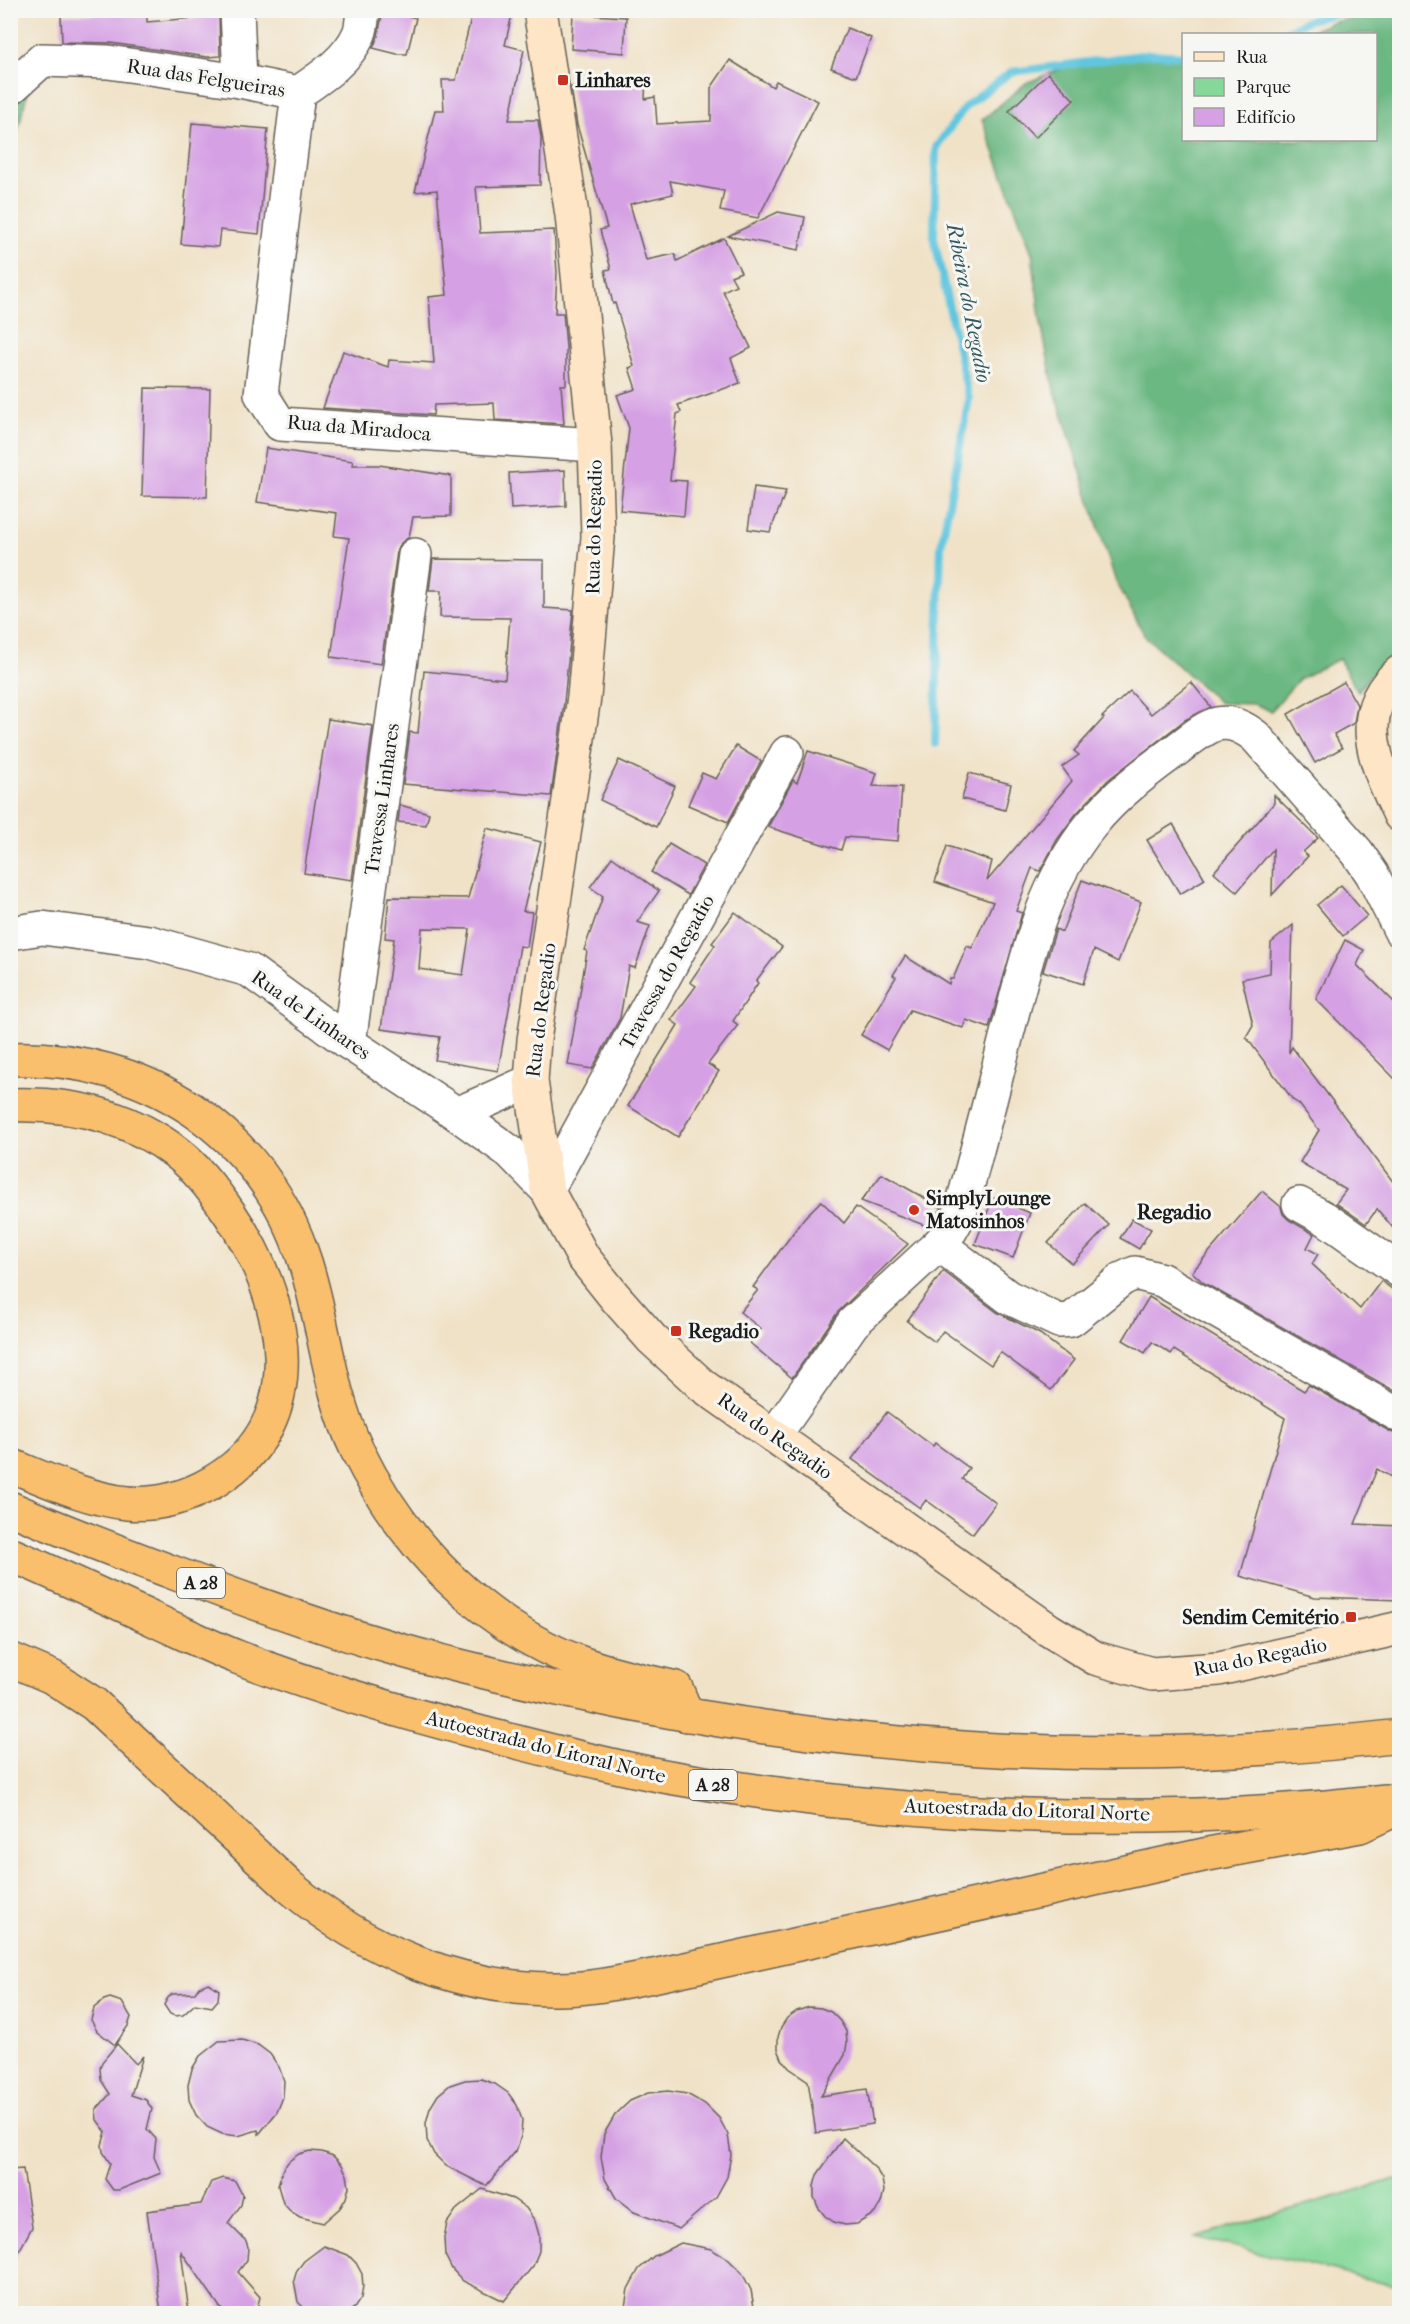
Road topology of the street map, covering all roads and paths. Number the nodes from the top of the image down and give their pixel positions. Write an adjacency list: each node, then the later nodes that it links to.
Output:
1 (237, 10): 4 (street)
2 (363, 10): 6 (street, Rua das Felgueiras)
3 (540, 10): 7 (street, Rua do Regadio)
4 (240, 81): 5 (street, Rua das Felgueiras); 6 (street, Rua das Felgueiras)
5 (13, 86)
6 (298, 93): 7 (street, Rua da Miradoca)
7 (596, 445): 16 (street, Rua do Regadio)
8 (415, 555): 14 (street, Travessa Linhares)
9 (1400, 672): 11 (street)
10 (787, 753): 19 (street, Travessa do Regadio)
11 (1400, 815)
12 (1400, 930): 21 (street)
13 (10, 933): 14 (street, Rua de Linhares)
14 (349, 1043): 18 (street, Rua de Linhares)
15 (10, 1059): 30 (highway)
16 (531, 1081): 18 (street); 19 (street, Rua do Regadio)
17 (10, 1105): 25 (highway)
18 (457, 1114): 19 (street, Rua de Linhares)
19 (547, 1190): 24 (street, Rua do Regadio)
20 (1299, 1204): 22 (street)
21 (939, 1244): 23 (street); 24 (street)
22 (1400, 1270)
23 (1400, 1416)
24 (774, 1436): 28 (street, Rua do Regadio)
25 (10, 1465)
26 (10, 1508): 30 (highway, A 28)
27 (10, 1554): 32 (highway, Autoestrada do Litoral Norte / A 28)
28 (1400, 1628)
29 (10, 1659): 33 (highway)
30 (687, 1715): 31 (highway, A 28)
31 (1400, 1736)
32 (1400, 1800)
33 (1400, 1807)

